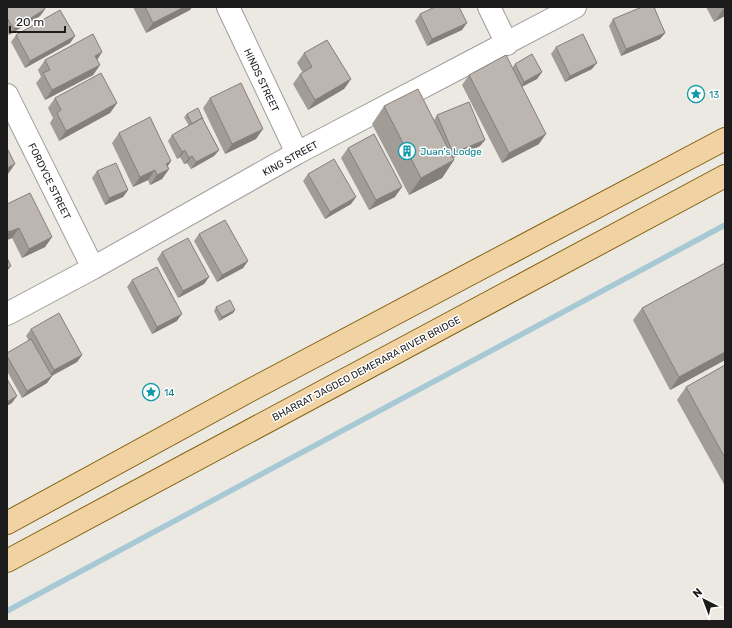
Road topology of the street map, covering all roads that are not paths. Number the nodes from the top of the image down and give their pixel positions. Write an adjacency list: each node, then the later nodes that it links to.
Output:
1 (228, 7): 7 (street, HINDS STREET)
2 (489, 7): 4 (street)
3 (575, 7): 4 (street, KING STREET)
4 (507, 44): 7 (street, KING STREET)
5 (7, 95): 9 (street, FORDYCE STREET)
6 (725, 139): 11 (main road)
7 (297, 154): 9 (street, KING STREET)
8 (725, 176): 12 (main road, BHARRAT JAGDEO DEMERARA RIVER BRIDGE)
9 (93, 268): 10 (street, KING STREET)
10 (7, 314)
11 (7, 523)
12 (7, 561)

